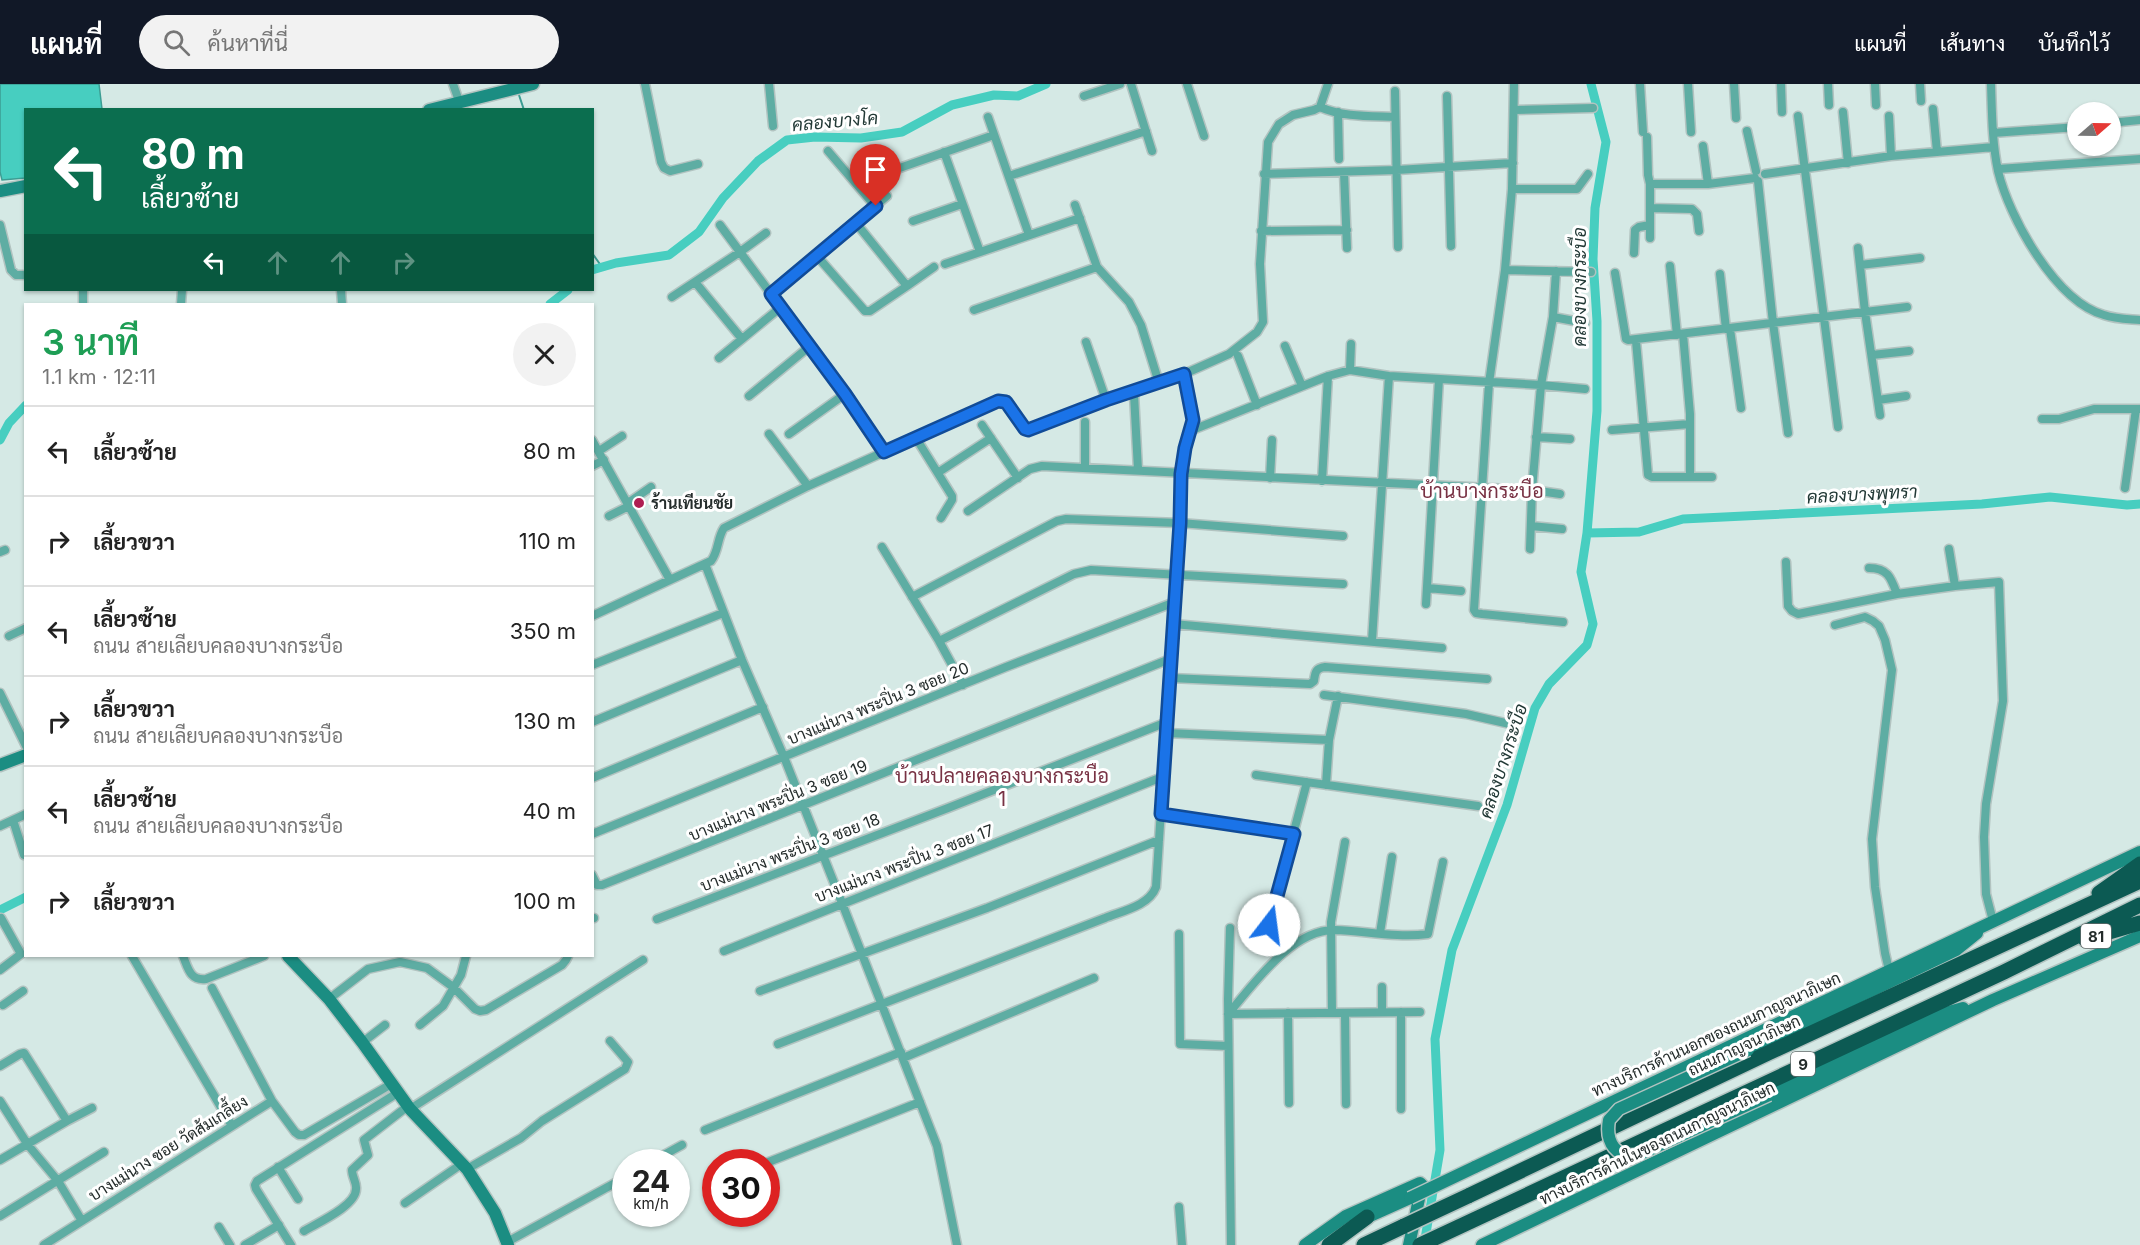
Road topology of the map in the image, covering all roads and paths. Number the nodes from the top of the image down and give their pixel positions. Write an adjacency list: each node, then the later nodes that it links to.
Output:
1 (453, 84): 22 (street)
2 (645, 84): 59 (street)
3 (769, 84): 40 (street)
4 (1119, 84): 19 (street)
5 (1131, 84): 42 (street)
6 (1187, 84): 47 (street)
7 (1328, 84): 25 (street)
8 (1514, 84): 29 (street)
9 (1640, 84): 70 (street)
10 (1688, 84): 44 (street)
11 (1734, 84): 37 (street)
12 (1781, 84): 31 (street)
13 (1827, 84): 23 (street)
14 (1875, 84): 24 (street)
15 (1920, 84): 21 (street)
16 (1991, 84): 45 (street)
17 (530, 85): 22 (main road)
18 (1395, 91): 36 (street)
19 (1084, 96)
20 (1447, 96): 60 (street)
21 (1921, 101)
22 (468, 103): 26 (main road)
23 (1829, 105)
24 (1876, 105)
25 (1320, 106): 30 (street); 66 (street)
26 (440, 108)
27 (1593, 108): 29 (street)
28 (1933, 109): 53 (street)
29 (1514, 110): 57 (street)
30 (1338, 112): 36 (street); 55 (street)
31 (1782, 112)
32 (1843, 112): 58 (street)
33 (1798, 116): 61 (street)
34 (1889, 116): 54 (street)
35 (988, 117): 46 (street)
36 (1394, 117): 65 (street)
37 (1736, 118)
38 (2140, 120): 39 (street)
39 (2121, 122)
40 (773, 126)
41 (2067, 128): 45 (street)
42 (1146, 131): 51 (street); 68 (street)
43 (1747, 131): 69 (street)
44 (1691, 132)
45 (1993, 134): 49 (street)
46 (994, 135): 52 (street); 68 (street)
47 (1204, 136)
48 (1702, 147): 71 (street)
49 (1994, 147): 53 (street); 62 (street)
50 (828, 151): 78 (street)
51 (1152, 151)
52 (944, 152): 63 (street); 76 (street)
53 (1937, 152): 54 (street)
54 (1891, 156): 58 (street)
55 (1339, 159)
56 (2140, 159): 62 (street)
57 (1513, 163): 60 (street); 73 (street)
58 (1848, 163): 61 (street)
59 (698, 164)
60 (1449, 168): 65 (street); 92 (street)
61 (1804, 168): 69 (street); 121 (street)
62 (1998, 169): 122 (street)
63 (891, 171)
64 (1344, 171): 65 (street); 66 (street); 86 (street)
65 (1397, 171): 93 (street)
66 (1264, 174): 87 (street)
67 (1588, 174): 73 (street)
68 (1009, 176): 90 (street)
69 (1759, 176): 71 (street); 124 (street)
70 (1650, 184): 71 (street); 79 (street)
71 (1708, 184)
72 (24, 186): 74 (main road)
73 (1512, 189): 106 (street)
74 (0, 191)
75 (887, 196): 78 (street)
76 (963, 204): 81 (street); 97 (street)
77 (1075, 205): 80 (street)
78 (876, 206): 82 (street)
79 (1650, 208): 85 (street); 88 (street)
80 (1080, 218): 90 (street); 104 (street)
81 (913, 221)
82 (856, 222): 99 (street); 113 (street)
83 (0, 225): 111 (street)
84 (720, 225): 96 (street)
85 (1650, 225): 91 (street); 98 (street)
86 (1347, 230): 87 (street); 94 (street)
87 (1261, 231): 138 (street)
88 (1699, 231)
89 (766, 233): 96 (street)
90 (1029, 235): 97 (street)
91 (1650, 238)
92 (1451, 246)
93 (1398, 247)
94 (1347, 248)
95 (1858, 248): 102 (street)
96 (740, 252): 112 (street); 114 (street)
97 (980, 252): 101 (street)
98 (1634, 253)
99 (817, 256): 113 (street); 114 (street)
100 (1920, 258): 102 (street)
101 (945, 264)
102 (1860, 265): 119 (street)
103 (934, 267): 113 (street)
104 (1097, 267): 118 (street); 142 (street)
105 (1670, 267): 126 (street)
106 (1505, 270): 107 (street); 143 (street)
107 (1556, 271): 108 (street); 120 (street)
108 (1591, 272)
109 (1615, 273): 128 (street)
110 (1720, 274): 125 (street)
111 (23, 275)
112 (695, 282): 115 (street); 127 (street)
113 (907, 286)
114 (771, 294): 116 (street)
115 (672, 297)
116 (781, 307): 127 (street); 131 (street)
117 (1907, 307): 119 (street)
118 (974, 310)
119 (1865, 312): 121 (street); 134 (street)
120 (1553, 317): 123 (street); 144 (street)
121 (1822, 317): 124 (street); 161 (street)
122 (2140, 320)
123 (1586, 323)
124 (1773, 323): 125 (street); 165 (street)
125 (1728, 329): 126 (street); 154 (street)
126 (1680, 335): 128 (street); 159 (street)
127 (742, 339): 136 (street)
128 (1636, 341): 162 (street)
129 (1086, 342): 151 (street)
130 (1351, 344): 137 (street)
131 (810, 346): 147 (street); 149 (street)
132 (1285, 346): 145 (street)
133 (1909, 351): 134 (street)
134 (1872, 355): 152 (street)
135 (1238, 356): 153 (street)
136 (719, 358)
137 (1350, 370): 139 (street); 140 (street)
138 (1184, 374): 142 (street); 164 (street)
139 (1328, 376): 145 (street); 187 (street)
140 (1389, 376): 141 (street); 188 (street)
141 (1439, 379): 143 (street); 190 (street)
142 (1159, 383): 151 (street)
143 (1488, 383): 144 (street); 192 (street)
144 (1541, 385): 146 (street); 169 (street)
145 (1302, 386): 153 (street)
146 (1585, 389)
147 (845, 394): 167 (street); 176 (street)
148 (1134, 394): 181 (street)
149 (750, 396)
150 (1906, 396): 152 (street)
151 (1106, 400): 170 (street)
152 (1878, 400): 156 (street)
153 (1257, 405): 164 (street)
154 (1741, 408)
155 (2138, 409): 157 (street); 193 (street)
156 (1880, 415)
157 (2042, 419)
158 (1085, 422): 179 (street)
159 (1690, 424): 162 (street); 183 (street)
160 (982, 425): 171 (street)
161 (1838, 427)
162 (1645, 428): 163 (street); 183 (street)
163 (1612, 430)
164 (1190, 431): 182 (street)
165 (1788, 433)
166 (768, 434): 189 (street)
167 (789, 434)
168 (622, 436): 175 (street)
169 (1536, 437): 172 (street); 194 (street)
170 (916, 438): 176 (street); 199 (street)
171 (991, 438): 180 (street); 185 (street)
172 (1570, 439)
173 (1272, 440): 186 (street)
174 (594, 443): 175 (street)
175 (599, 451): 177 (street)
176 (884, 452): 189 (street)
177 (604, 460): 178 (street); 196 (street)
178 (594, 465)
179 (1085, 468): 181 (street); 185 (street)
180 (942, 470)
181 (1138, 470): 182 (street)
182 (1181, 474): 186 (street); 200 (street)
183 (1690, 476): 184 (street)
184 (1712, 477)
185 (1018, 478): 197 (street)
186 (1270, 478): 187 (street)
187 (1322, 481): 188 (street)
188 (1382, 484): 190 (street); 228 (street)
189 (808, 486): 208 (street)
190 (1432, 486): 192 (street); 214 (street)
191 (651, 487): 196 (street)
192 (1482, 488): 194 (street); 222 (street)
193 (2125, 488)
194 (1532, 490): 195 (street); 201 (street)
195 (1560, 494)
196 (628, 504): 198 (street); 211 (street)
197 (968, 511)
198 (609, 516)
199 (941, 518)
200 (1180, 523): 203 (street); 210 (street); 217 (street)
201 (1531, 526): 202 (street); 205 (street)
202 (1562, 529)
203 (1343, 536)
204 (882, 547): 217 (street)
205 (1530, 549)
206 (1949, 549): 213 (street)
207 (1786, 562): 216 (street)
208 (705, 564): 211 (street); 220 (street)
209 (1869, 568): 216 (street)
210 (1176, 573): 212 (street); 218 (street); 227 (street)
211 (670, 580): 221 (street)
212 (1343, 585)
213 (1954, 586): 216 (street); 277 (street)
214 (1427, 588): 215 (street); 219 (street)
215 (1461, 591)
216 (1897, 594)
217 (912, 597): 227 (street)
218 (1175, 602): 223 (street); 235 (street, บางแม่นาง พระปิ่น 3 ซอย 20)
219 (1426, 604)
220 (723, 613): 231 (street); 232 (street)
221 (594, 615)
222 (1563, 622)
223 (1173, 624): 228 (street); 230 (street)
224 (1835, 625): 297 (street)
225 (24, 629): 226 (street)
226 (9, 636)
227 (939, 641): 235 (street)
228 (1372, 641): 229 (street)
229 (1442, 648)
230 (1170, 659): 233 (street); 254 (street, บางแม่นาง พระปิ่น 3 ซอย 19)
231 (742, 660): 239 (street); 240 (street)
232 (594, 664)
233 (1170, 678): 234 (street); 241 (street)
234 (1487, 679)
235 (963, 685): 247 (street, บางแม่นาง พระปิ่น 3 ซอย 20)
236 (0, 694): 245 (street)
237 (1324, 694): 238 (street)
238 (1338, 696): 242 (street); 244 (street)
239 (762, 707): 247 (street); 250 (street)
240 (594, 722)
241 (1167, 722): 243 (street); 266 (street, บางแม่นาง พระปิ่น 3 ซอย 18)
242 (1514, 725)
243 (1166, 733): 244 (street); 251 (street)
244 (1329, 740): 253 (street)
245 (24, 742)
246 (24, 756): 248 (main road)
247 (784, 757): 254 (street); 260 (street, บางแม่นาง พระปิ่น 3 ซอย 20)
248 (0, 765)
249 (1256, 775): 252 (street)
250 (594, 777)
251 (1162, 777): 256 (street); 272 (street, บางแม่นาง พระปิ่น 3 ซอย 17)
252 (1307, 782): 253 (street); 261 (street)
253 (1326, 785): 255 (street)
254 (802, 806): 266 (street); 270 (street, บางแม่นาง พระปิ่น 3 ซอย 19)
255 (1478, 806)
256 (1161, 814): 261 (street); 262 (street)
257 (24, 815): 258 (street)
258 (13, 820): 259 (street); 265 (street)
259 (0, 826)
260 (594, 833)
261 (1294, 834): 279 (street)
262 (1159, 840): 288 (street); 307 (street)
263 (1345, 842): 281 (street)
264 (2140, 852): 277 (main road, ทางบริการด้านนอกของถนนกาญจนาภิเษก)
265 (24, 855)
266 (822, 855): 272 (street); 276 (street, บางแม่นาง พระปิ่น 3 ซอย 18)
267 (1392, 857): 282 (street)
268 (1443, 862): 282 (street)
269 (2140, 864): 274 (highway, 81)
270 (594, 879)
271 (2140, 881): 274 (highway, ถนนกาญจนาภิเษก / 9)
272 (842, 903): 286 (street, บางแม่นาง พระปิ่น 3 ซอย 17); 288 (street)
273 (2140, 905): 285 (highway, 9)
274 (2069, 914): 366 (highway, ถนนกาญจนาภิเษก / 9, bridge)
275 (2, 918): 287 (street)
276 (657, 919)
277 (1991, 922): 297 (main road, ทางบริการด้านนอกของถนนกาญจนาภิเษก); 315 (main road, bridge)
278 (2140, 923): 285 (highway, 81)
279 (1269, 925)
280 (1230, 928): 314 (street)
281 (1332, 930): 282 (street); 312 (street); 314 (street)
282 (1380, 933)
283 (1179, 934): 322 (street)
284 (2140, 936): 305 (main road, ทางบริการด้านในของถนนกาญจนาภิเษก)
285 (2052, 948): 316 (highway, 9)
286 (724, 951)
287 (23, 953): 296 (street)
288 (861, 954): 303 (street); 307 (street)
289 (133, 957): 335 (street)
290 (183, 957): 291 (street)
291 (261, 957)
292 (289, 957): 304 (main road)
293 (466, 957): 299 (street)
294 (567, 957): 299 (street)
295 (643, 960): 332 (street)
296 (0, 970)
297 (1889, 970): 351 (main road, ทางบริการด้านนอกของถนนกาญจนาภิเษก, bridge)
298 (1094, 978): 323 (street)
299 (453, 987): 304 (street); 318 (street)
300 (1382, 987): 308 (street)
301 (212, 988): 327 (street)
302 (23, 991): 306 (street)
303 (760, 992)
304 (329, 999): 320 (main road)
305 (1993, 1000): 315 (main road); 369 (main road, ทางบริการด้านในของถนนกาญจนาภิเษก)
306 (1, 1004)
307 (882, 1004): 321 (street); 323 (street)
308 (1382, 1012): 309 (street); 313 (street)
309 (1401, 1012): 310 (street); 333 (street)
310 (1419, 1012)
311 (1288, 1013): 312 (street); 314 (street); 329 (street)
312 (1332, 1013): 313 (street)
313 (1345, 1013): 330 (street)
314 (1228, 1014): 322 (street)
315 (1931, 1017): 316 (highway)
316 (1899, 1019): 368 (highway, 9)
317 (385, 1025): 320 (street)
318 (420, 1025)
319 (610, 1041): 343 (street)
320 (363, 1042): 325 (main road)
321 (778, 1044)
322 (1228, 1046): 363 (street)
323 (902, 1055): 328 (street); 336 (street)
324 (0, 1066): 334 (street)
325 (396, 1088): 327 (street, บางแม่นาง ซอย วัดส้มเกลี้ยง); 332 (main road); 344 (street)
326 (0, 1101): 337 (street)
327 (272, 1101): 335 (street, บางแม่นาง ซอย วัดส้มเกลี้ยง)
328 (920, 1102): 341 (street); 361 (street)
329 (1289, 1103)
330 (1346, 1104)
331 (92, 1108): 334 (street)
332 (409, 1108): 343 (main road); 355 (street)
333 (1401, 1110)
334 (67, 1121): 337 (street)
335 (232, 1126): 352 (street, บางแม่นาง ซอย วัดส้มเกลี้ยง)
336 (705, 1130)
337 (28, 1145): 342 (street); 345 (street)
338 (682, 1145): 339 (street)
339 (675, 1149)
340 (105, 1152): 345 (street)
341 (780, 1157)
342 (0, 1160)
343 (465, 1166): 348 (street); 356 (main road)
344 (278, 1167): 347 (street); 353 (street)
345 (58, 1181): 350 (street); 352 (street)
346 (612, 1185): 356 (street)
347 (297, 1199)
348 (405, 1203)
349 (1179, 1207): 362 (street)
350 (0, 1215)
351 (1367, 1217): 364 (main road, ทางบริการด้านนอกของถนนกาญจนาภิเษก); 365 (highway)
352 (82, 1221): 357 (street, บางแม่นาง ซอย วัดส้มเกลี้ยง)
353 (279, 1225): 359 (street); 360 (street)
354 (219, 1227): 358 (street)
355 (304, 1231)
356 (508, 1244)
357 (44, 1245)
358 (230, 1245)
359 (245, 1245)
360 (291, 1245)
361 (957, 1245)
362 (1182, 1245)
363 (1231, 1245)
364 (1305, 1245): 367 (main road)
365 (1329, 1245)
366 (1364, 1245)
367 (1409, 1245)
368 (1420, 1245)
369 (1482, 1245)

